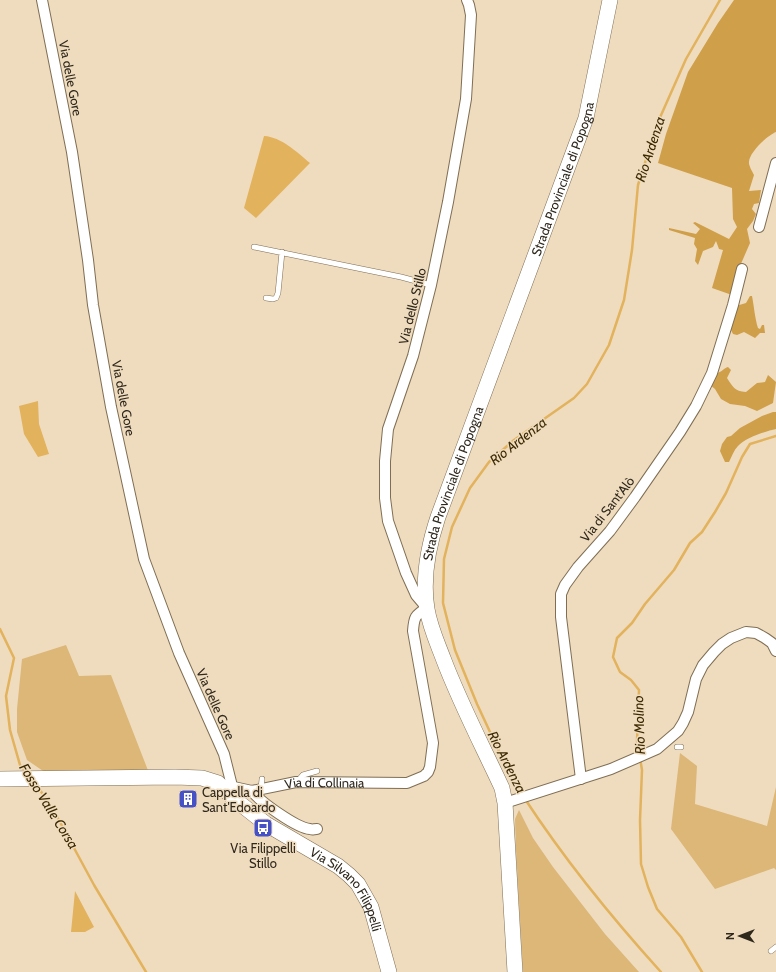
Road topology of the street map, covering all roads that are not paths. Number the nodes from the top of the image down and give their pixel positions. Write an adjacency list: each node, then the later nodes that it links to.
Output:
1 (42, 0): 18 (street, Via delle Gore)
2 (467, 0): 9 (street, Via dello Stillo)
3 (610, 0): 11 (main road, Strada Provinciale di Popogna)
4 (776, 163): 5 (street)
5 (760, 227)
6 (254, 247): 7 (lane)
7 (282, 252): 9 (lane); 10 (lane)
8 (742, 269): 16 (street, Via di Sant'Alò)
9 (431, 285): 11 (street, Via dello Stillo)
10 (266, 298)
11 (427, 608): 17 (street, Via di Collinaia); 20 (main road, Strada Provinciale di Popogna)
12 (776, 651): 16 (street)
13 (317, 771): 17 (lane)
14 (3, 779): 18 (main road, Via di Collinaia)
15 (262, 779): 19 (lane)
16 (581, 779): 20 (street)
17 (296, 782): 19 (street, Via di Collinaia)
18 (225, 785): 19 (street, Via di Collinaia); 24 (main road, Via Silvano Filippelli)
19 (256, 790): 21 (street)
20 (512, 801): 25 (main road, Strada Provinciale di Popogna)
21 (317, 829)
22 (776, 947): 23 (lane)
23 (771, 951)
24 (389, 972)
25 (515, 972)

